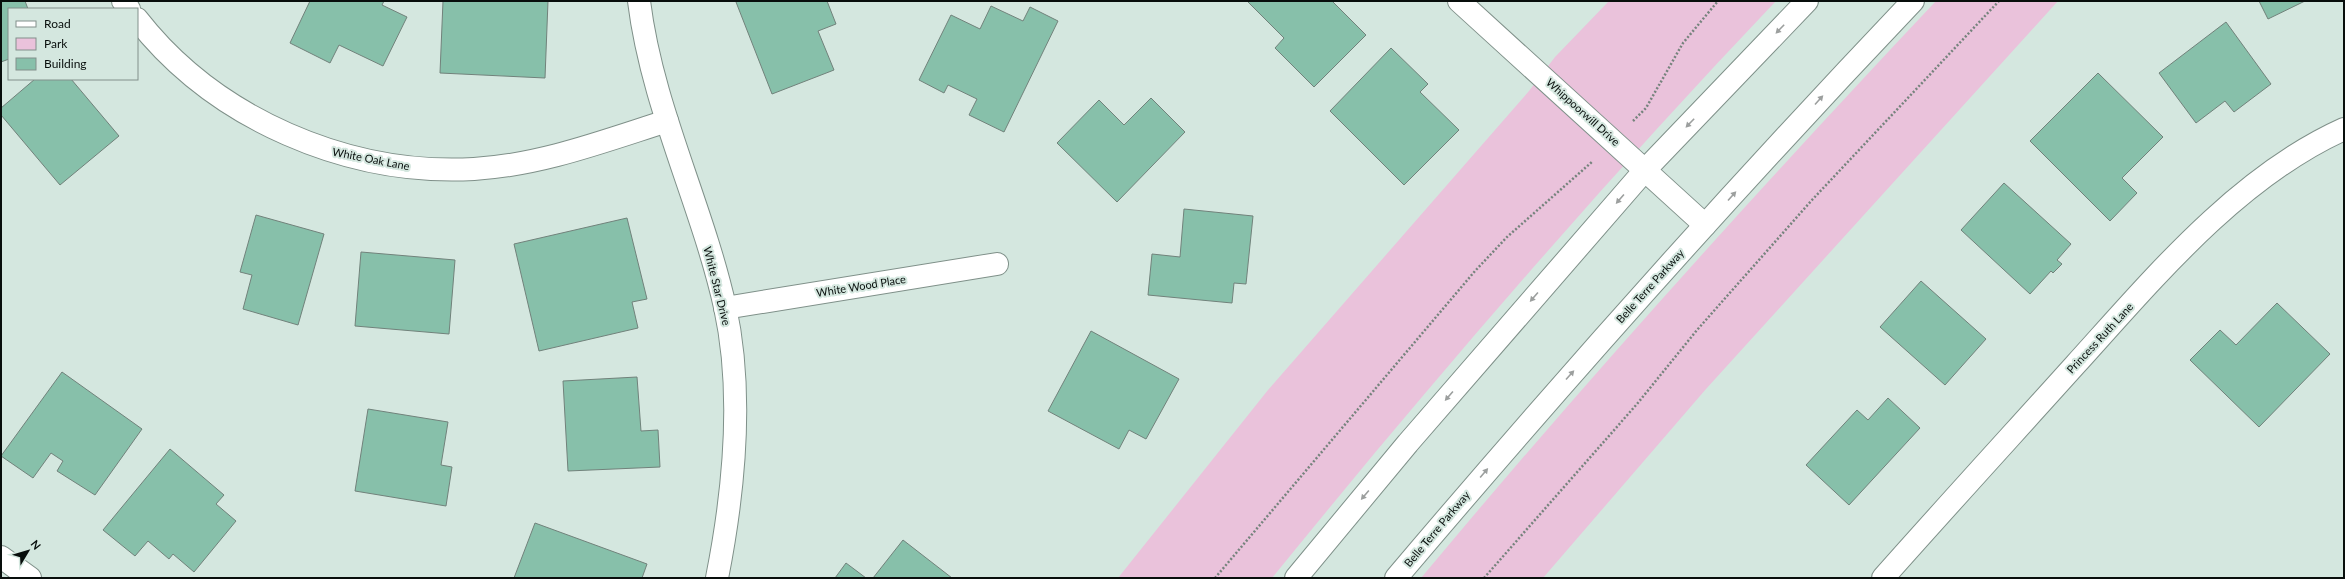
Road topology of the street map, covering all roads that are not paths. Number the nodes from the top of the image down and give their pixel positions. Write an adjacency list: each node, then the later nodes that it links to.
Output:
1 (640, 1): 6 (street, White Star Drive)
2 (1459, 1): 8 (street, Whippoorwill Drive)
3 (1807, 1): 8 (street, one-way to 8)
4 (1913, 1): 9 (street, Belle Terre Parkway, one-way to 4)
5 (138, 20): 6 (street, White Oak Lane)
6 (667, 121): 11 (street, White Star Drive)
7 (2344, 129): 17 (street, Princess Ruth Lane)
8 (1645, 170): 9 (street, Whippoorwill Drive); 15 (street, one-way to 15)
9 (1705, 225): 16 (street, Belle Terre Parkway, one-way to 9)
10 (997, 264): 11 (street, White Wood Place)
11 (725, 308): 14 (street, White Star Drive)
12 (1, 557): 13 (street)
13 (30, 578)
14 (717, 578)
15 (1296, 578)
16 (1396, 578)
17 (1883, 578)

